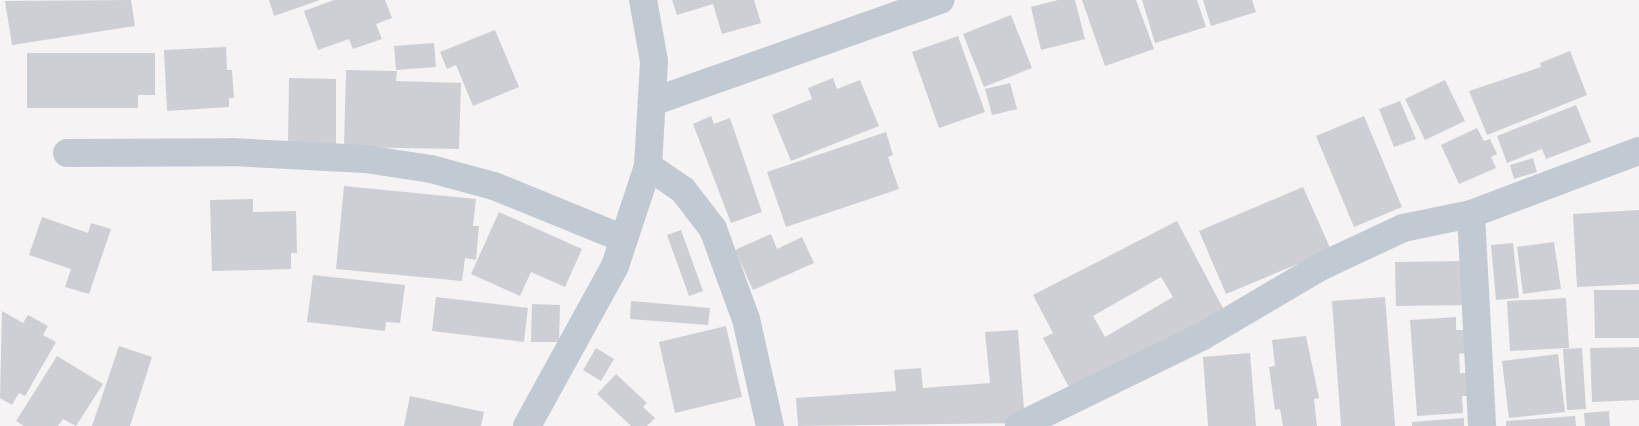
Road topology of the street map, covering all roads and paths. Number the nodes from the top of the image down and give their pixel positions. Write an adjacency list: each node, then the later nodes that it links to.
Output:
1 (643, 0): 4 (street)
2 (940, 0): 3 (street)
3 (882, 10): 4 (street)
4 (652, 102): 7 (street)
5 (1639, 151): 8 (street)
6 (67, 153): 9 (street)
7 (648, 166): 9 (street); 11 (street)
8 (1471, 214): 12 (street); 13 (street)
9 (624, 239): 10 (street)
10 (527, 426)
11 (770, 426)
12 (1018, 426)
13 (1482, 426)

